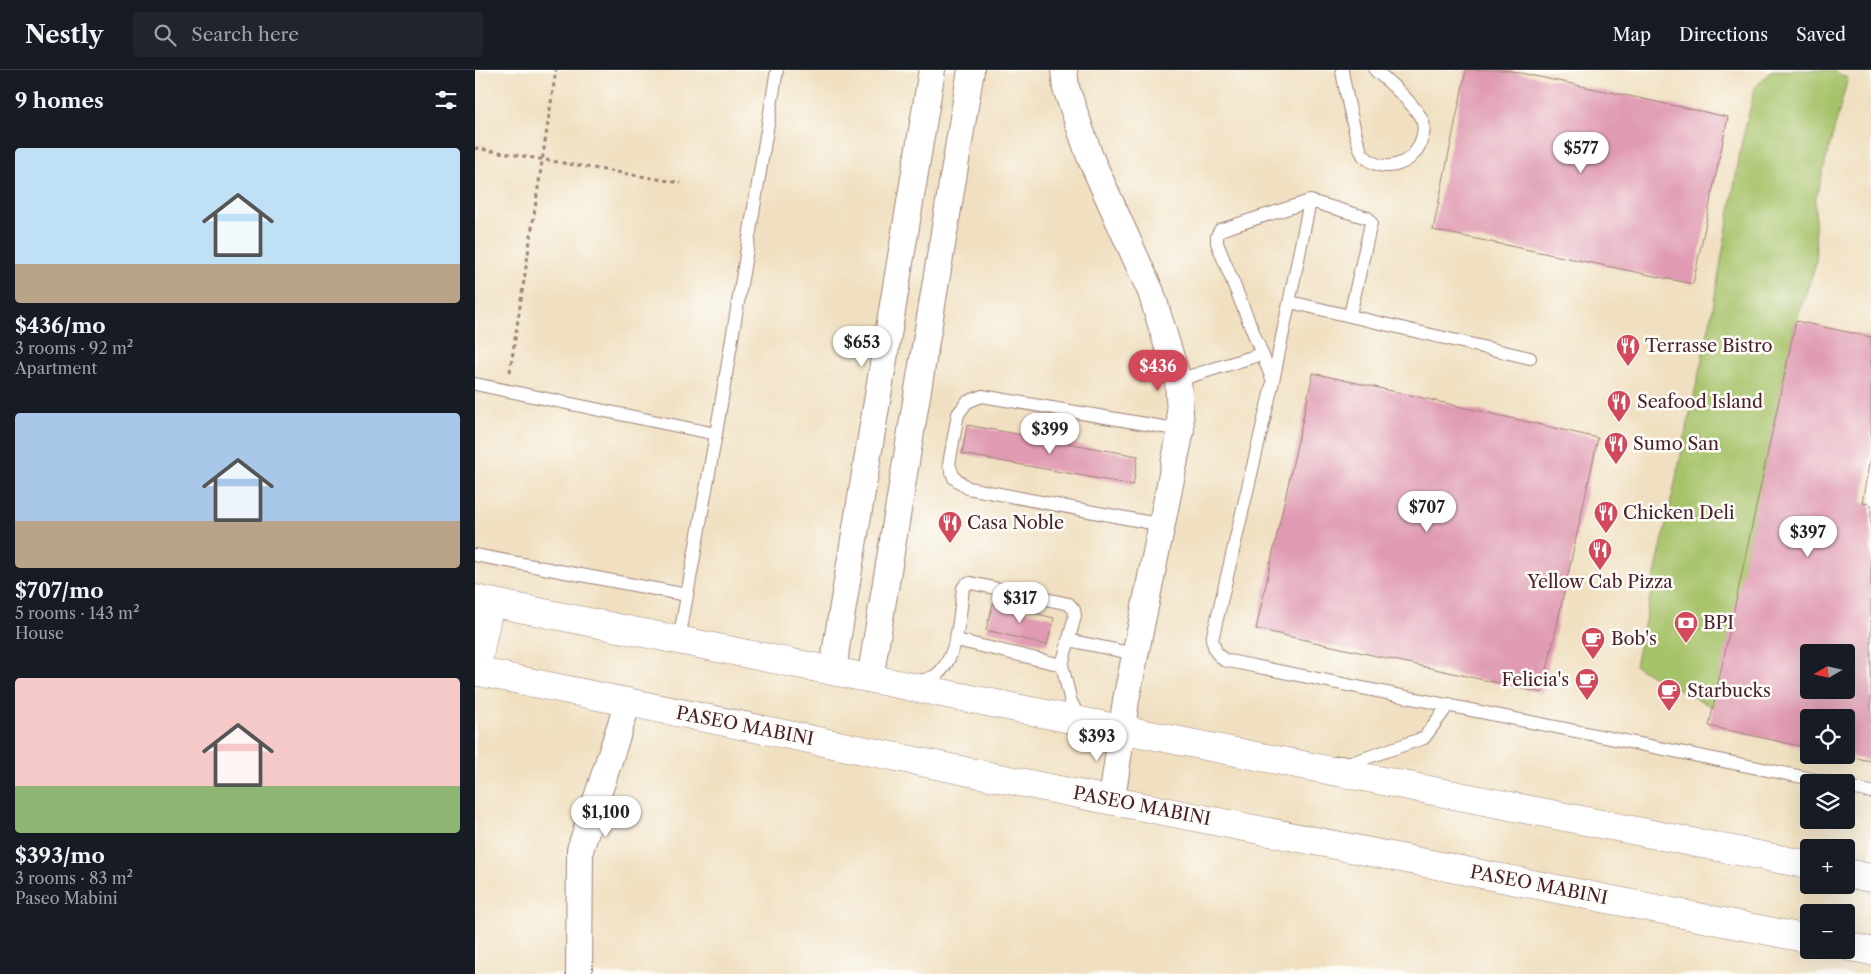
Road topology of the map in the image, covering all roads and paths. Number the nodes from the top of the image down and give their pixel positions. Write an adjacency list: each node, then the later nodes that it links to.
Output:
1 (556, 70): 11 (path)
2 (777, 70): 25 (lane)
3 (932, 70): 8 (street)
4 (971, 70): 9 (street)
5 (1064, 70): 18 (street)
6 (1342, 70): 7 (lane)
7 (1375, 70)
8 (928, 99): 9 (street); 22 (street)
9 (965, 105): 23 (street)
10 (475, 148): 11 (path)
11 (541, 159): 12 (path); 21 (path)
12 (681, 183)
13 (1311, 201): 14 (lane); 15 (lane); 16 (lane)
14 (1289, 302): 15 (lane); 19 (lane)
15 (1350, 315): 17 (lane)
16 (1262, 354): 18 (lane); 19 (lane)
17 (1530, 358)
18 (1178, 380): 24 (street)
19 (1273, 380): 40 (lane)
20 (475, 384): 21 (lane)
21 (508, 390): 25 (lane)
22 (877, 405): 23 (street); 36 (street)
23 (913, 413): 37 (street)
24 (1181, 430): 26 (street); 26 (lane)
25 (716, 434): 28 (lane)
26 (1162, 525): 33 (street)
27 (475, 555): 28 (lane)
28 (687, 595): 30 (lane)
29 (482, 600): 30 (main road); 35 (main road)
30 (679, 640): 36 (main road)
31 (956, 640): 32 (lane); 34 (lane); 38 (lane)
32 (1068, 640): 33 (lane); 34 (lane)
33 (1135, 654): 42 (street)
34 (1062, 665): 41 (lane)
35 (475, 671): 39 (main road, PASEO MABINI)
36 (834, 671): 37 (main road)
37 (870, 679): 38 (main road)
38 (906, 686): 41 (main road)
39 (628, 702): 47 (main road, PASEO MABINI); 54 (street)
40 (1449, 704): 43 (lane); 44 (lane)
41 (1083, 722): 42 (main road)
42 (1123, 730): 43 (main road); 47 (street)
43 (1290, 763): 48 (main road)
44 (1800, 776)
45 (1855, 788): 46 (lane)
46 (1871, 792)
47 (1112, 800): 51 (main road, PASEO MABINI)
48 (1800, 863)
49 (1855, 875): 50 (main road)
50 (1871, 878)
51 (1800, 936)
52 (1855, 948): 53 (main road)
53 (1871, 951)
54 (579, 974)

